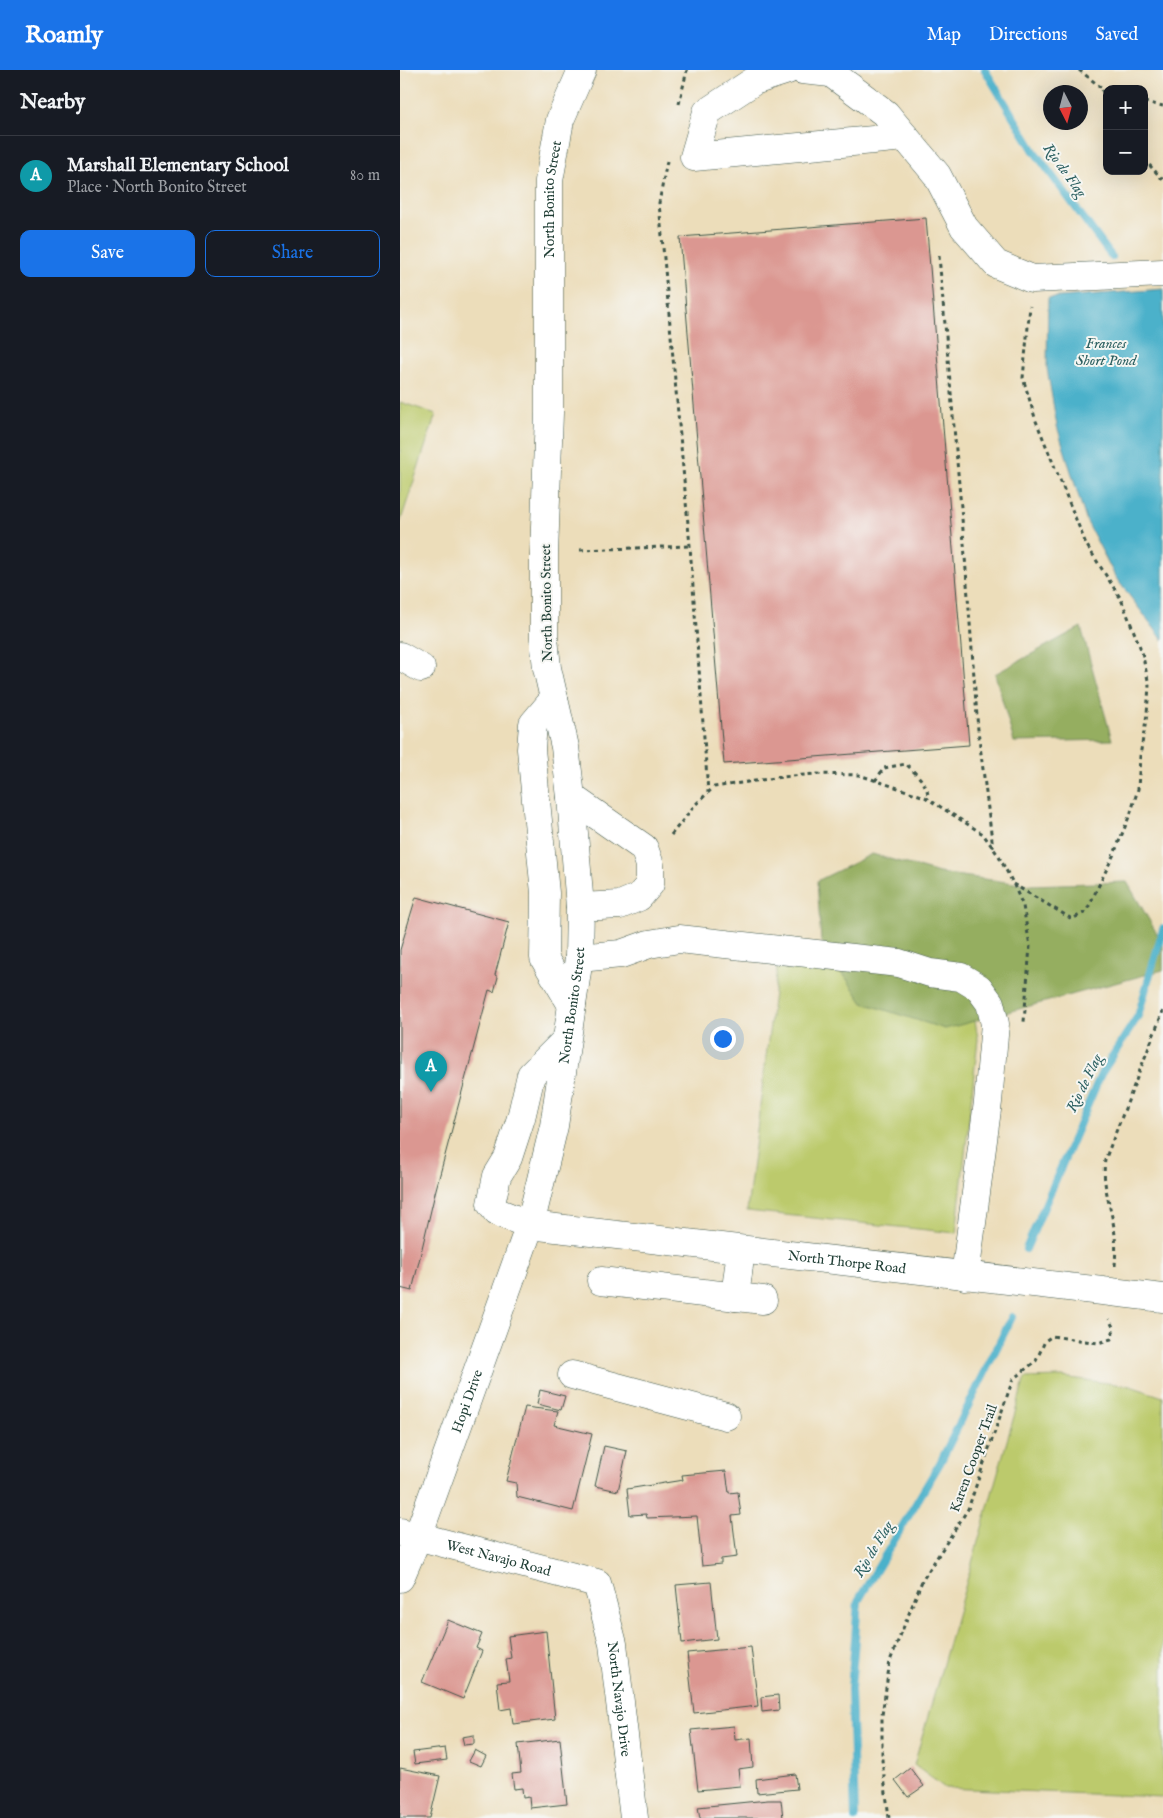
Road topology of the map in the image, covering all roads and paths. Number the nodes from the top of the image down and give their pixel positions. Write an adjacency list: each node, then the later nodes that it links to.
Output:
1 (582, 70): 19 (street, North Bonito Street)
2 (687, 70): 8 (path)
3 (788, 70): 10 (street)
4 (802, 70): 10 (street)
5 (1079, 70): 6 (path)
6 (1102, 90)
7 (1148, 103): 9 (path)
8 (679, 106)
9 (1163, 106)
10 (905, 137): 16 (street)
11 (669, 152): 17 (path)
12 (1148, 163): 13 (path)
13 (1163, 180)
14 (939, 256): 25 (path)
15 (1163, 273): 16 (street)
16 (1032, 279): 26 (path)
17 (690, 546): 18 (path); 21 (path)
18 (580, 550)
19 (554, 699): 22 (street, North Bonito Street); 29 (street)
20 (875, 781): 21 (path); 23 (path); 23 (path)
21 (708, 793): 24 (path)
22 (571, 796): 27 (street, North Bonito Street); 27 (street)
23 (928, 799): 25 (path)
24 (671, 835)
25 (993, 849): 26 (path)
26 (1013, 883): 31 (path)
27 (580, 907): 28 (street, North Bonito Street)
28 (579, 958): 29 (street, North Bonito Street); 36 (street)
29 (572, 1006): 32 (street, North Bonito Street)
30 (1163, 1012): 35 (path)
31 (1023, 1029)
32 (566, 1040): 33 (street, North Bonito Street); 33 (street, North Thorpe Road)
33 (530, 1225): 34 (street, North Thorpe Road); 44 (street, Hopi Drive)
34 (740, 1250): 36 (street, North Thorpe Road); 38 (street)
35 (1115, 1260)
36 (966, 1276): 39 (street, North Thorpe Road)
37 (601, 1281): 38 (street)
38 (735, 1296): 40 (street)
39 (1163, 1298)
40 (763, 1300)
41 (1109, 1319): 48 (path, Karen Cooper Trail)
42 (572, 1375): 43 (street)
43 (726, 1416)
44 (409, 1534): 45 (street, Hopi Drive); 46 (street, West Navajo Road)
45 (400, 1578)
46 (597, 1583): 47 (street, North Navajo Drive)
47 (634, 1818)
48 (889, 1818)

